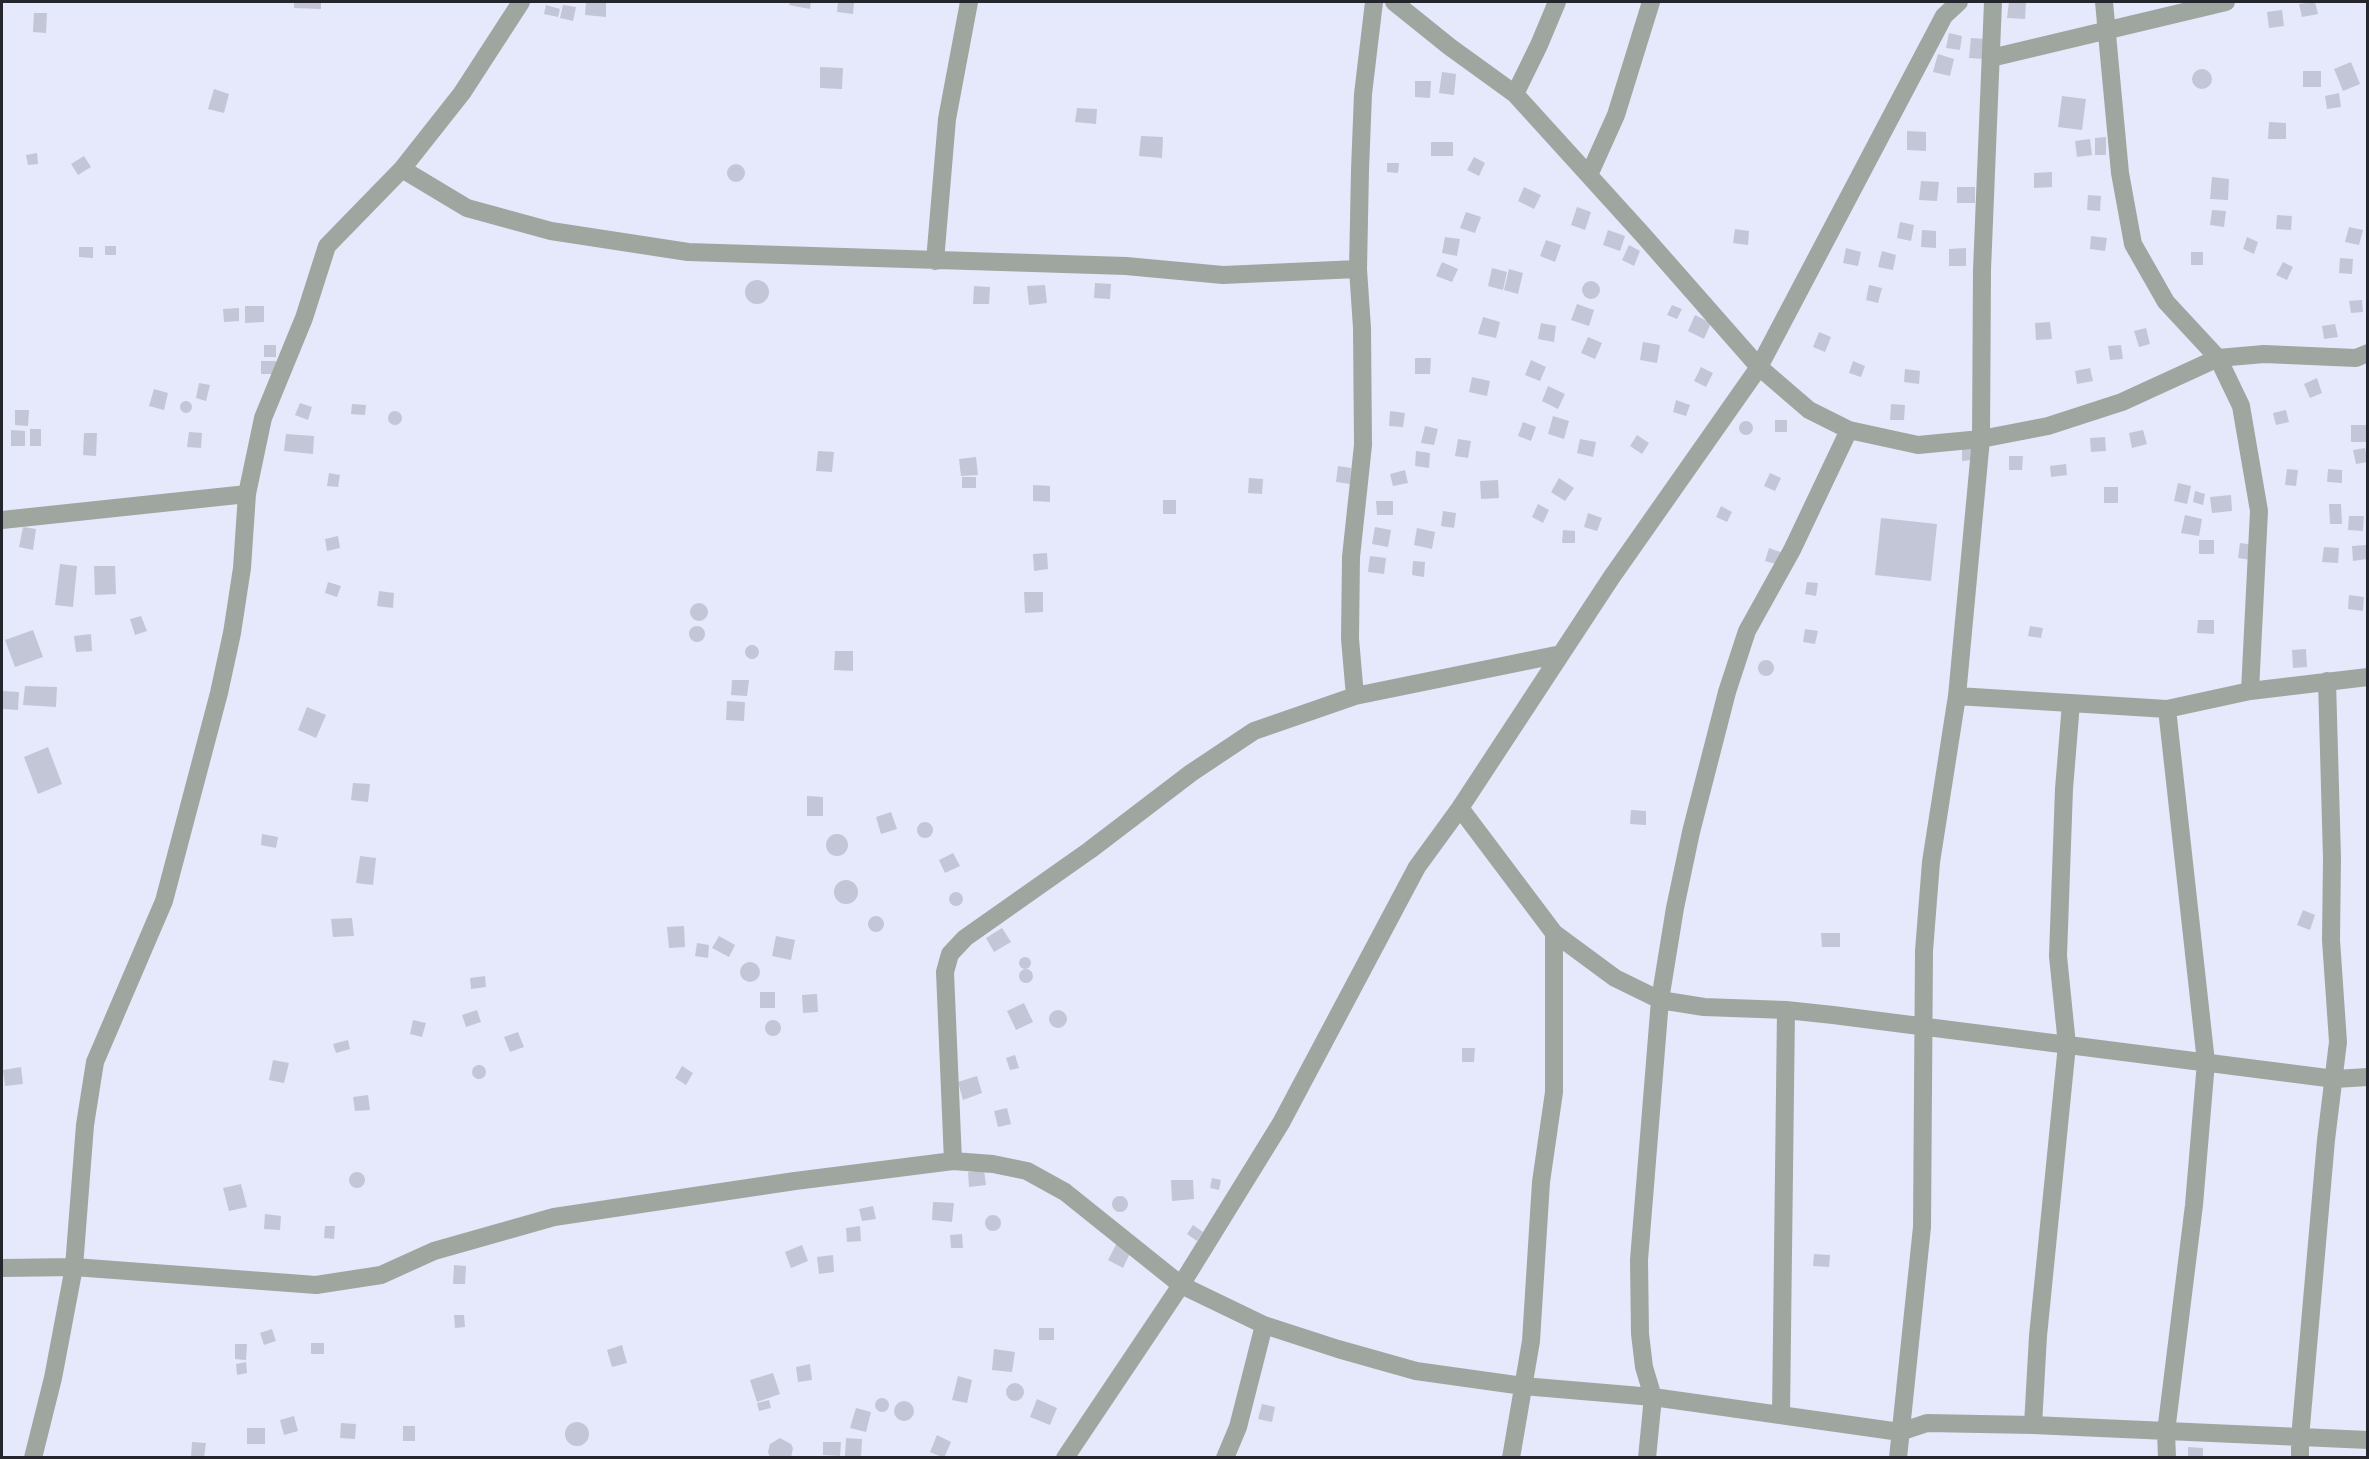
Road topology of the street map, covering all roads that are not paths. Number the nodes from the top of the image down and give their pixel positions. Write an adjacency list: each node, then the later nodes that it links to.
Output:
1 (521, 2): 14 (street)
2 (969, 2): 16 (street)
3 (1374, 2): 17 (street)
4 (1394, 2): 13 (street)
5 (1557, 2): 13 (street)
6 (1651, 2): 15 (street)
7 (1959, 2): 20 (street)
8 (1993, 2): 12 (street)
9 (2104, 2): 11 (street)
10 (2226, 2): 11 (street)
11 (2107, 30): 12 (street); 19 (street)
12 (1991, 58): 22 (street)
13 (1515, 94): 15 (street)
14 (402, 169): 16 (street); 23 (street)
15 (1589, 175): 20 (street)
16 (935, 261): 17 (street)
17 (1358, 269): 29 (street)
18 (2367, 353): 19 (street)
19 (2218, 358): 22 (street); 28 (street)
20 (1759, 367): 21 (street); 25 (street)
21 (1849, 430): 22 (street); 35 (street)
22 (1981, 439): 30 (street)
23 (248, 494): 24 (street); 43 (street)
24 (2, 520)
25 (1562, 654): 29 (street); 33 (street)
26 (2367, 677): 27 (street)
27 (2327, 681): 28 (street); 41 (street)
28 (2250, 691): 32 (street)
29 (1355, 696): 42 (street)
30 (1957, 696): 31 (street); 37 (street)
31 (2071, 703): 32 (street); 38 (street)
32 (2167, 709): 39 (street)
33 (1460, 808): 34 (street); 45 (street)
34 (1554, 933): 35 (street); 47 (street)
35 (1660, 1000): 36 (street); 48 (street)
36 (1786, 1010): 37 (street); 49 (street)
37 (1923, 1027): 38 (street); 51 (street)
38 (2067, 1045): 39 (street); 50 (street)
39 (2206, 1062): 41 (street); 52 (street)
40 (2367, 1077): 41 (street)
41 (2335, 1079): 53 (street)
42 (953, 1161): 43 (street); 45 (street)
43 (74, 1267): 44 (street); 55 (street)
44 (2, 1268)
45 (1181, 1285): 46 (street); 56 (street)
46 (1264, 1325): 47 (street); 57 (street)
47 (1523, 1386): 48 (street); 58 (street)
48 (1653, 1397): 49 (street); 59 (street)
49 (1781, 1415): 51 (street)
50 (2033, 1425): 51 (street); 52 (street)
51 (1900, 1432): 60 (street)
52 (2166, 1432): 53 (street); 61 (street)
53 (2300, 1438): 54 (street); 62 (street)
54 (2367, 1440)
55 (33, 1458)
56 (1065, 1458)
57 (1225, 1458)
58 (1511, 1458)
59 (1647, 1458)
60 (1898, 1458)
61 (2167, 1458)
62 (2300, 1458)

